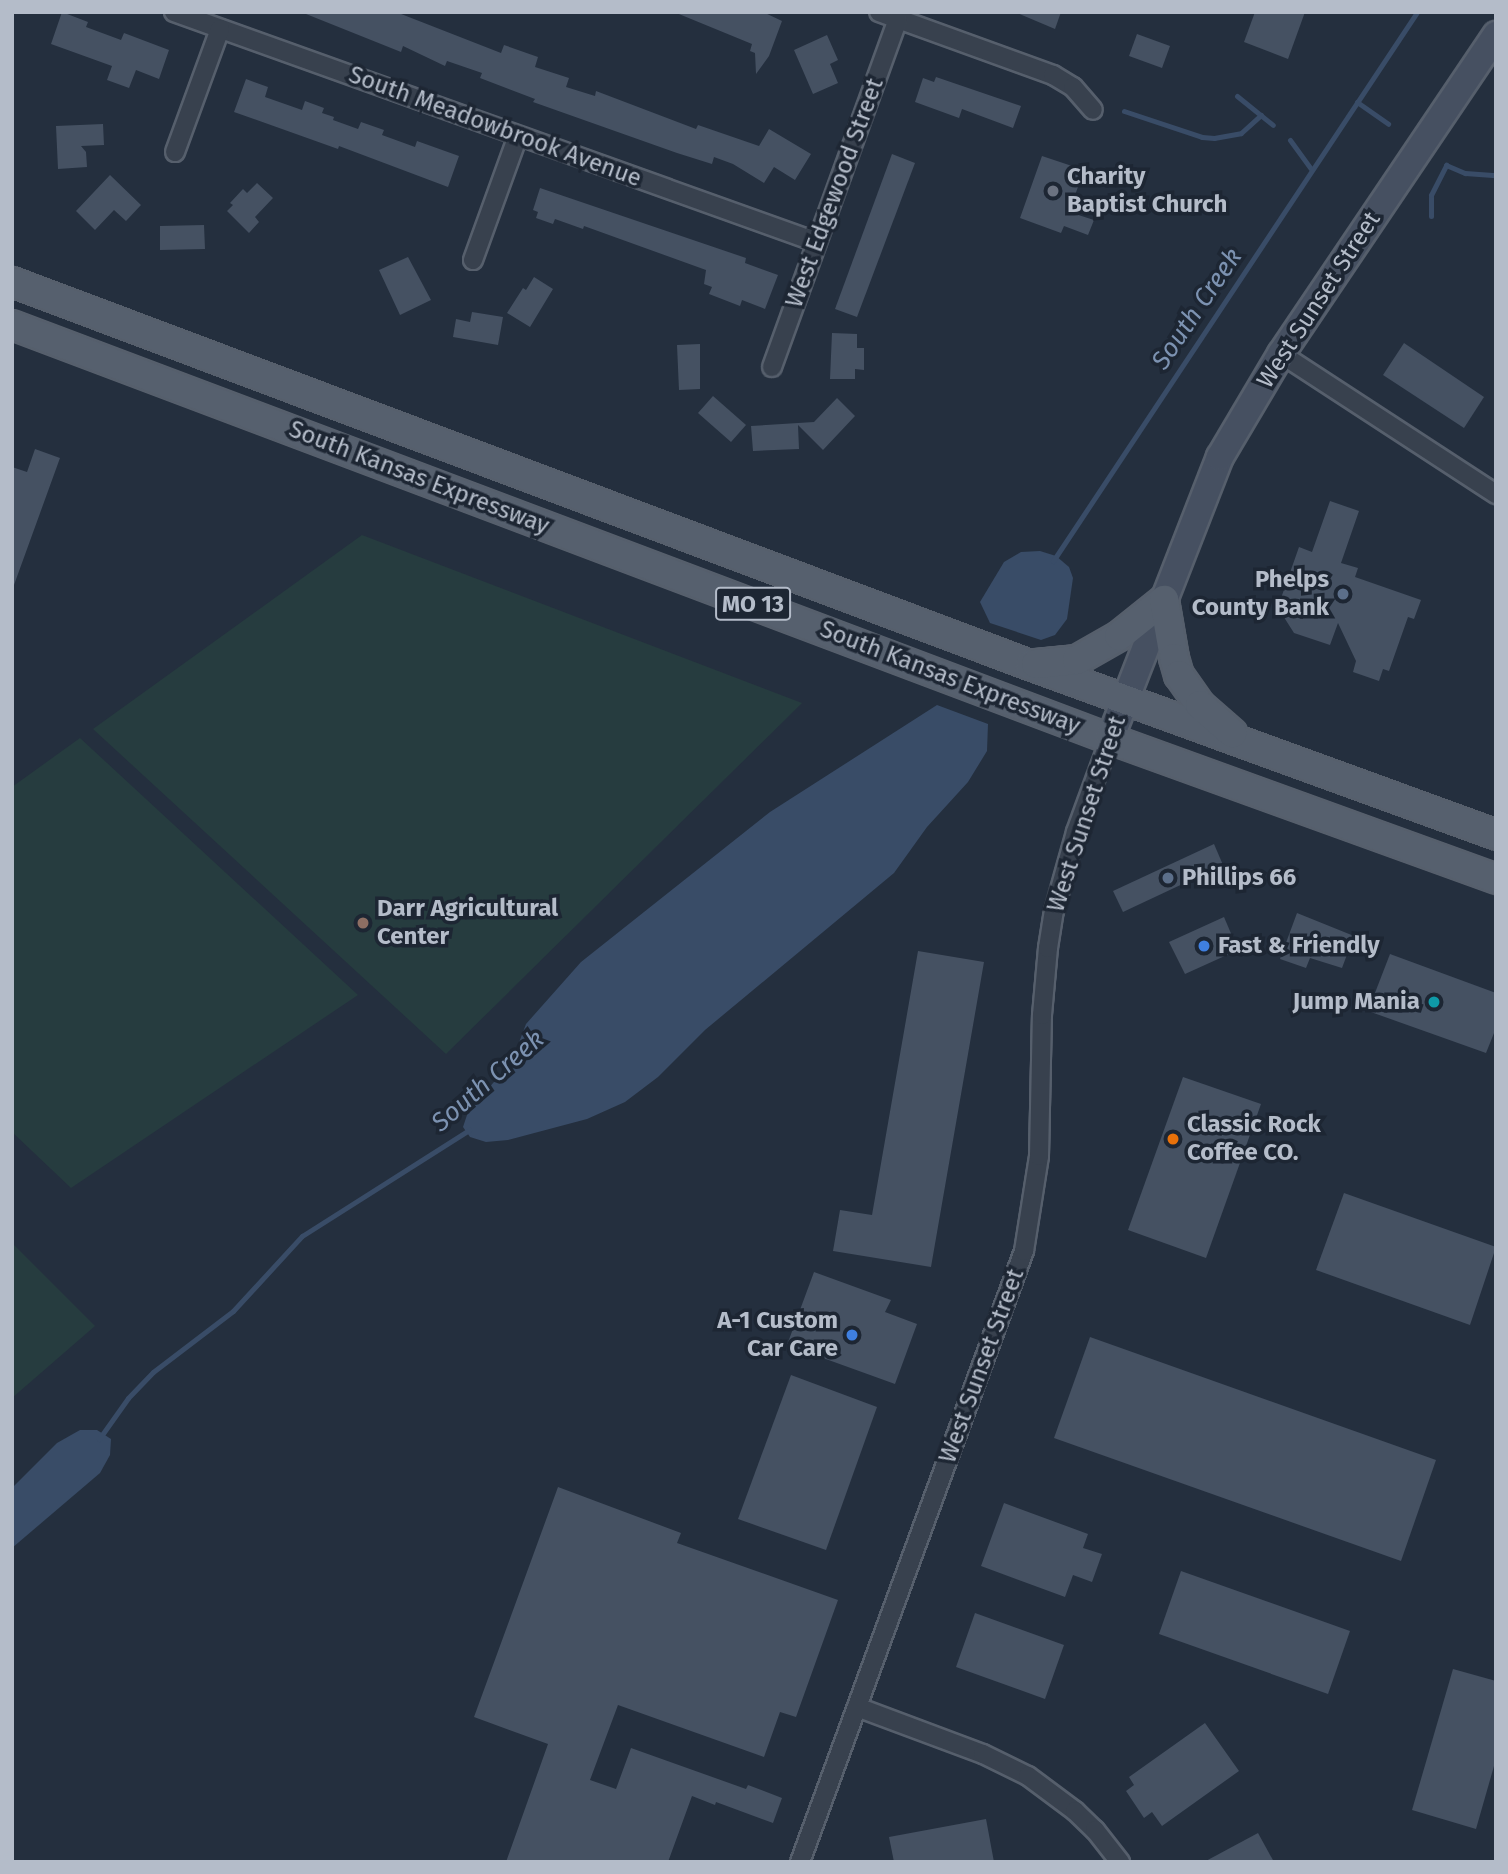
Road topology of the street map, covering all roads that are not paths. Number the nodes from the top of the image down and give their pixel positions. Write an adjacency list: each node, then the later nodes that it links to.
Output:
1 (174, 12): 4 (street, South Meadowbrook Avenue)
2 (879, 12): 3 (street)
3 (898, 19): 6 (street); 9 (street, West Edgewood Street)
4 (220, 29): 7 (street, South Meadowbrook Avenue); 8 (street)
5 (1496, 35): 13 (main road, West Sunset Street)
6 (1093, 110)
7 (518, 136): 9 (street, South Meadowbrook Avenue); 10 (street)
8 (175, 152)
9 (816, 242): 14 (street, West Edgewood Street)
10 (473, 260)
11 (12, 282): 17 (main road, South Kansas Expressway / MO 13)
12 (12, 325): 19 (main road, South Kansas Expressway / MO 13)
13 (1281, 354): 15 (street); 16 (main road, West Sunset Street)
14 (772, 367)
15 (1496, 494)
16 (1164, 600): 17 (main road); 18 (main road, West Sunset Street); 20 (main road)
17 (1030, 665): 18 (main road, South Kansas Expressway / MO 13)
18 (1125, 700): 19 (main road, West Sunset Street); 20 (main road, South Kansas Expressway / MO 13)
19 (1111, 739): 22 (main road, South Kansas Expressway / MO 13); 23 (street, West Sunset Street)
20 (1244, 743): 21 (main road, South Kansas Expressway / MO 13)
21 (1496, 835)
22 (1496, 879)
23 (858, 1707): 24 (street, West Sunset Street); 25 (street)
24 (800, 1862)
25 (1120, 1862)

